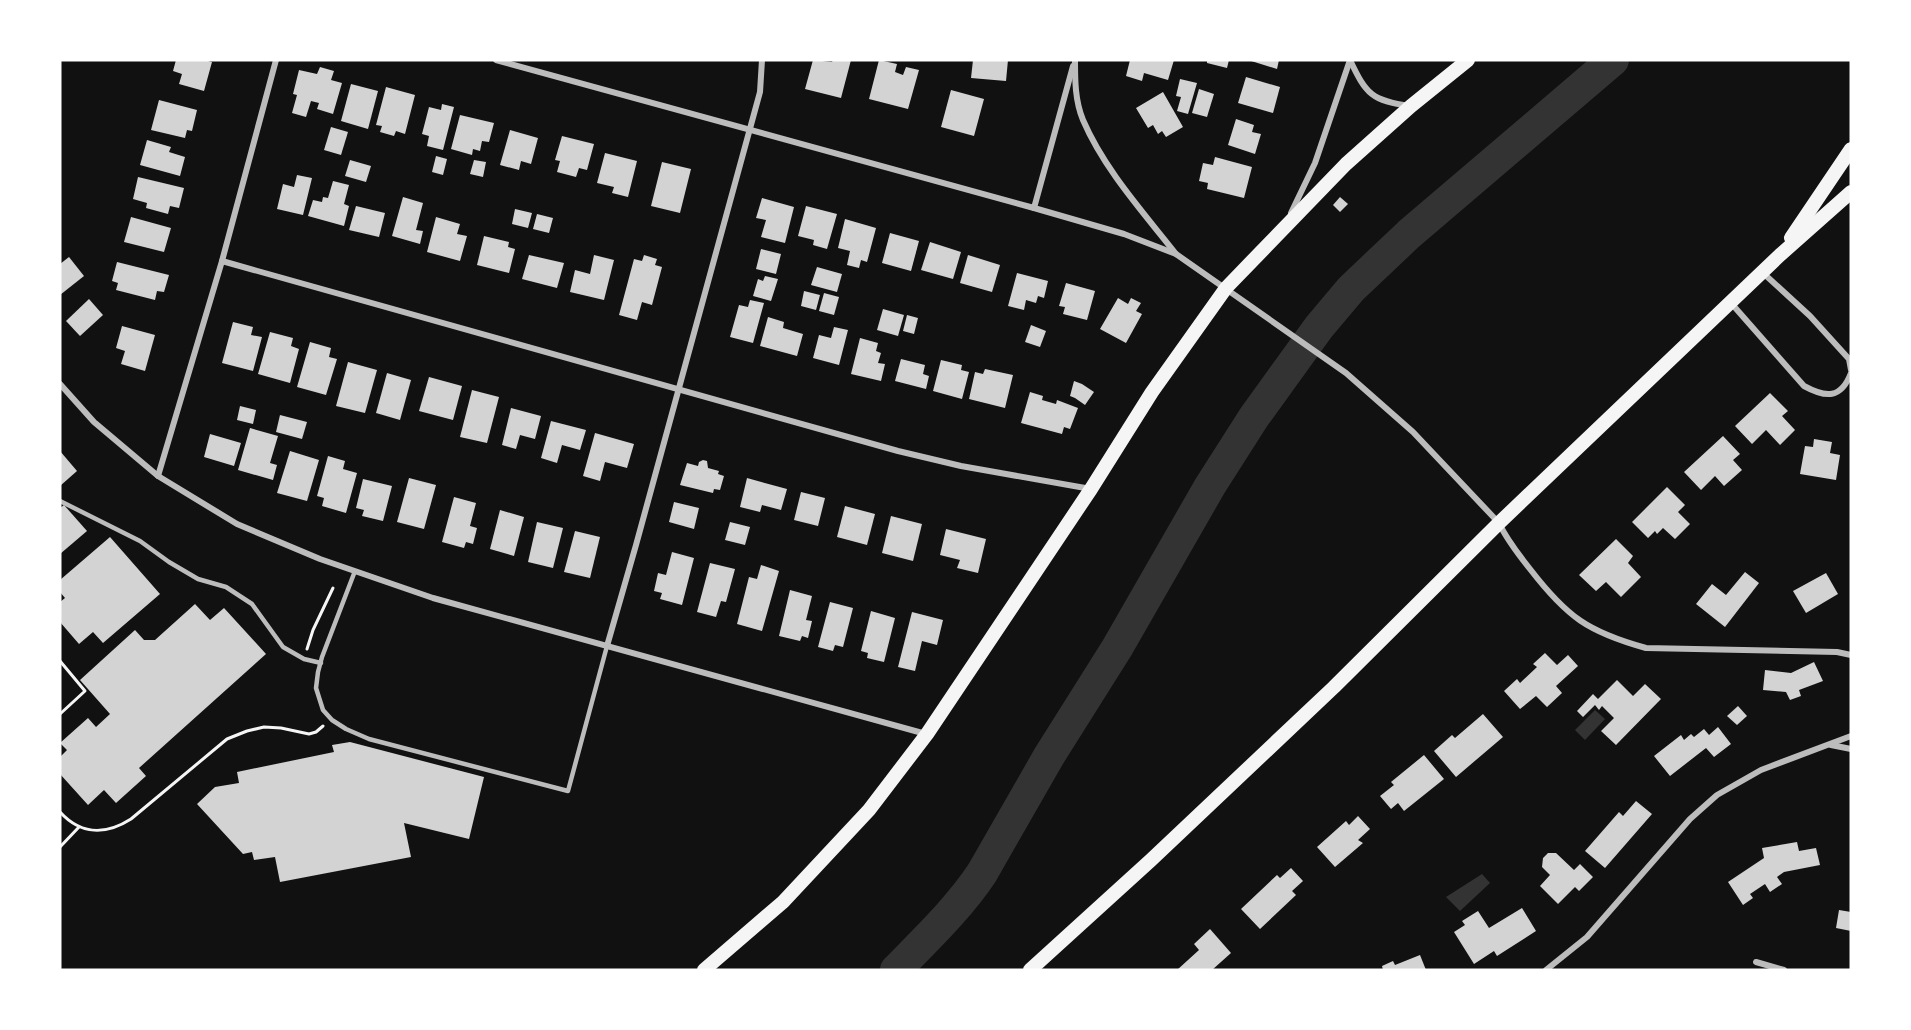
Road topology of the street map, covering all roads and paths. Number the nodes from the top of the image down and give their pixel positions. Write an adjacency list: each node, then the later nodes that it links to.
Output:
1 (276, 60): 15 (street)
2 (496, 60): 8 (street)
3 (762, 60): 8 (street)
4 (1075, 60): 11 (street); 13 (street)
5 (1350, 60): 7 (street); 12 (street)
6 (1468, 60): 7 (highway)
7 (1411, 106): 12 (highway)
8 (749, 130): 11 (street); 21 (street)
9 (1851, 149): 14 (highway)
10 (1851, 192): 14 (highway)
11 (1035, 208): 13 (street)
12 (1290, 222): 17 (highway)
13 (1176, 254): 17 (street)
14 (1780, 255): 16 (highway)
15 (222, 261): 21 (street); 22 (street)
16 (1762, 272): 18 (highway); 19 (street)
17 (1226, 288): 23 (highway); 25 (street)
18 (1731, 303): 19 (street); 25 (highway)
19 (1851, 372)
20 (60, 384): 22 (street)
21 (678, 390): 23 (street); 28 (street)
22 (158, 476): 26 (street)
23 (1091, 489): 35 (highway)
24 (60, 501): 30 (lane)
25 (1499, 523): 29 (street); 44 (highway)
26 (355, 571): 28 (street); 32 (lane)
27 (333, 588): 30 (path)
28 (607, 646): 32 (lane); 35 (street)
29 (1851, 655)
30 (304, 659): 32 (lane)
31 (60, 661): 33 (path)
32 (321, 663)
33 (60, 714)
34 (321, 723): 40 (path)
35 (927, 734): 43 (highway)
36 (1851, 736): 37 (street)
37 (1829, 745): 38 (street); 45 (street)
38 (1851, 748)
39 (60, 812): 40 (path)
40 (78, 827): 41 (path)
41 (60, 847)
42 (1756, 962): 46 (street)
43 (704, 970)
44 (1030, 970)
45 (1546, 970)
46 (1784, 970)

